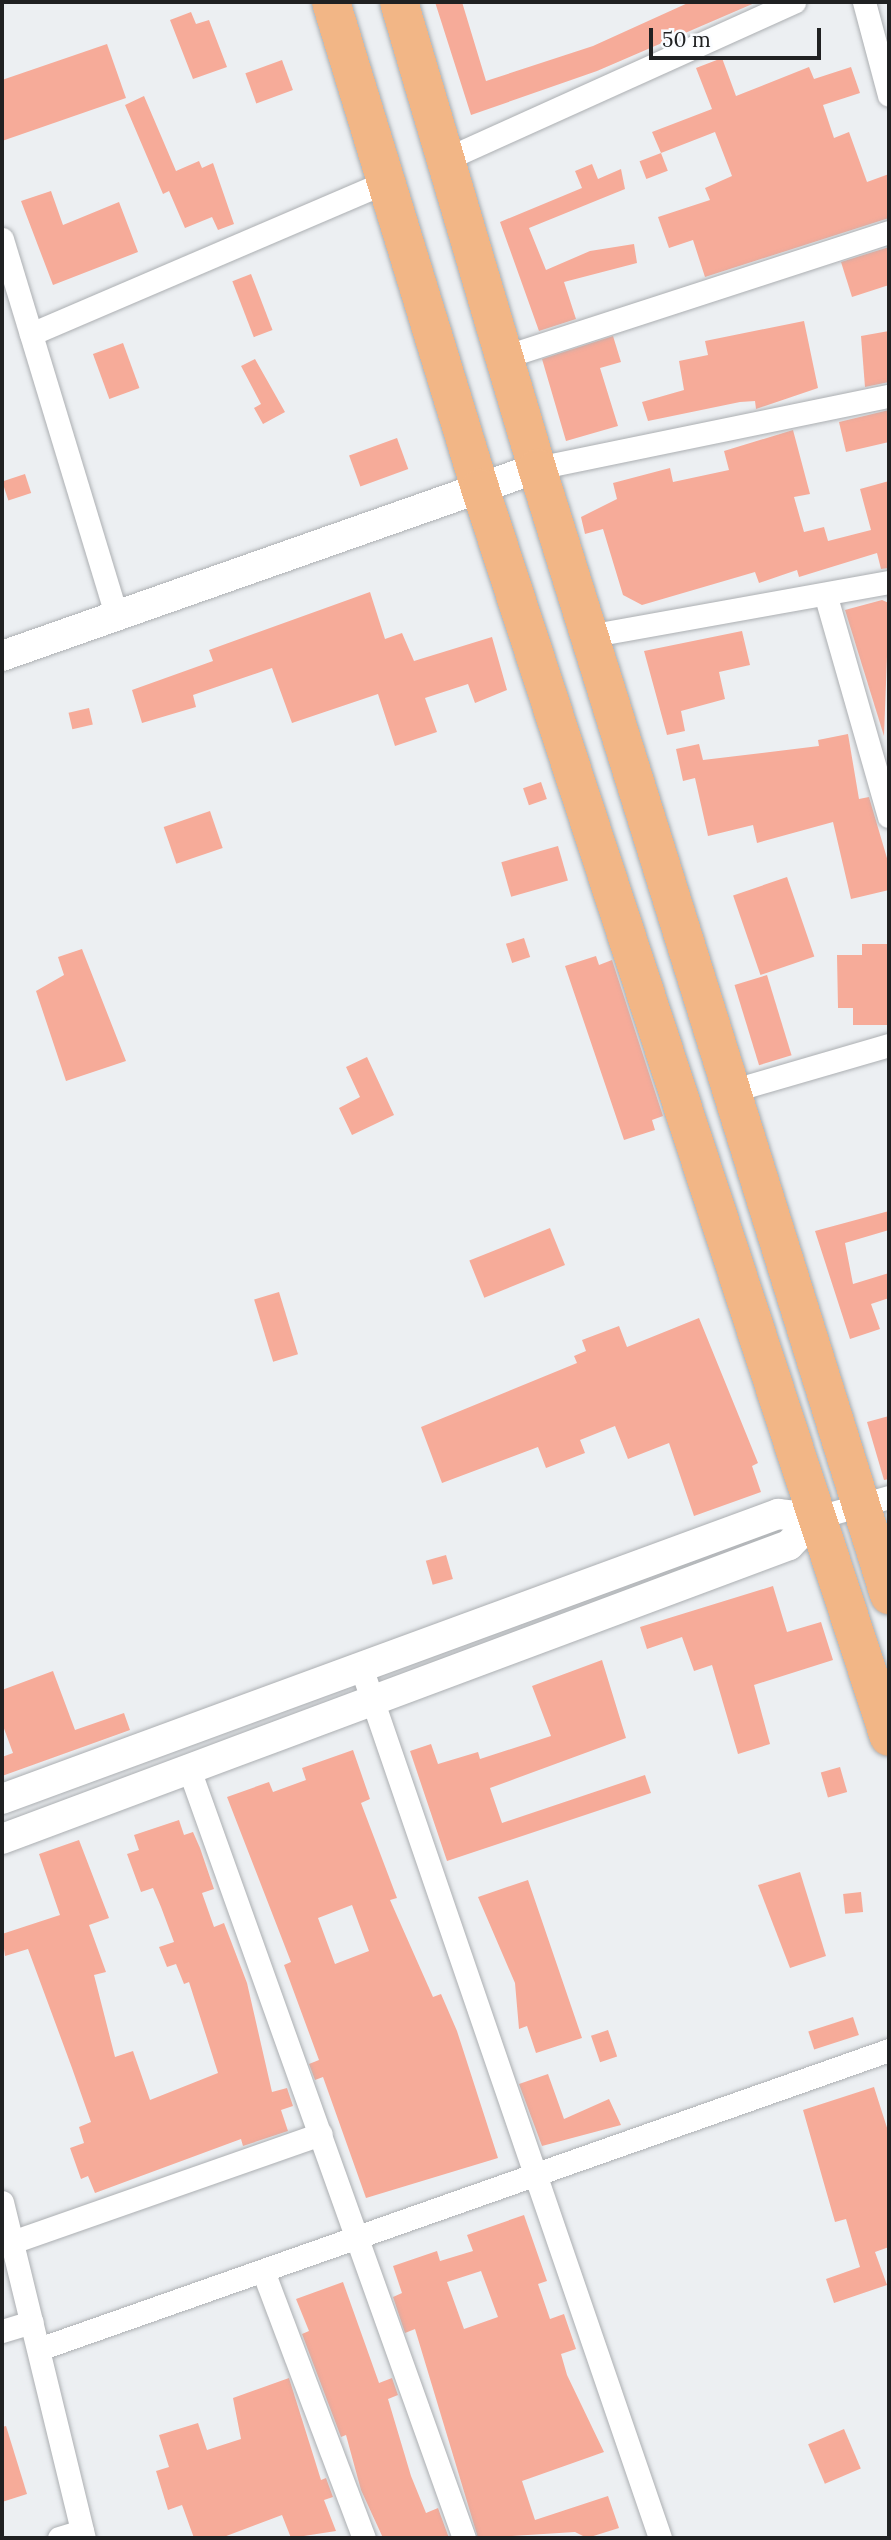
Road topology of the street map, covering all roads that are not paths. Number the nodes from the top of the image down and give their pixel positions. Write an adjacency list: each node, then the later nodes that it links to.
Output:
1 (331, 2): 7 (highway)
2 (400, 2): 6 (highway)
3 (794, 2): 6 (street)
4 (864, 2): 5 (street)
5 (889, 95)
6 (446, 159): 11 (highway)
7 (386, 182): 10 (street); 14 (highway)
8 (889, 232): 11 (street)
9 (2, 239): 10 (street)
10 (31, 334): 17 (street)
11 (504, 357): 13 (highway)
12 (889, 396): 13 (street)
13 (537, 468): 14 (street); 18 (highway)
14 (480, 488): 17 (street); 25 (highway)
15 (889, 582): 16 (street)
16 (826, 597): 18 (street); 20 (street)
17 (115, 612): 19 (street)
18 (594, 635): 23 (highway)
19 (2, 656)
20 (882, 764): 21 (street)
21 (889, 816)
22 (889, 1045): 23 (street)
23 (734, 1090): 24 (highway)
24 (874, 1500): 25 (street); 26 (highway)
25 (815, 1518): 27 (street); 28 (street); 29 (highway)
26 (889, 1595)
27 (361, 1667): 28 (street); 31 (street)
28 (373, 1700): 30 (street); 35 (street)
29 (889, 1737)
30 (189, 1769): 32 (street); 34 (street)
31 (2, 1799)
32 (2, 1839)
33 (889, 2050): 35 (street)
34 (321, 2134): 37 (street); 38 (street)
35 (534, 2176): 37 (street); 47 (street)
36 (2, 2202): 38 (street)
37 (358, 2237): 39 (street); 46 (street)
38 (12, 2242): 40 (street)
39 (263, 2271): 42 (street); 45 (street)
40 (32, 2322): 41 (street); 42 (street)
41 (2, 2331)
42 (39, 2348): 43 (street)
43 (83, 2535): 44 (street)
44 (59, 2538)
45 (364, 2538)
46 (464, 2538)
47 (660, 2538)

